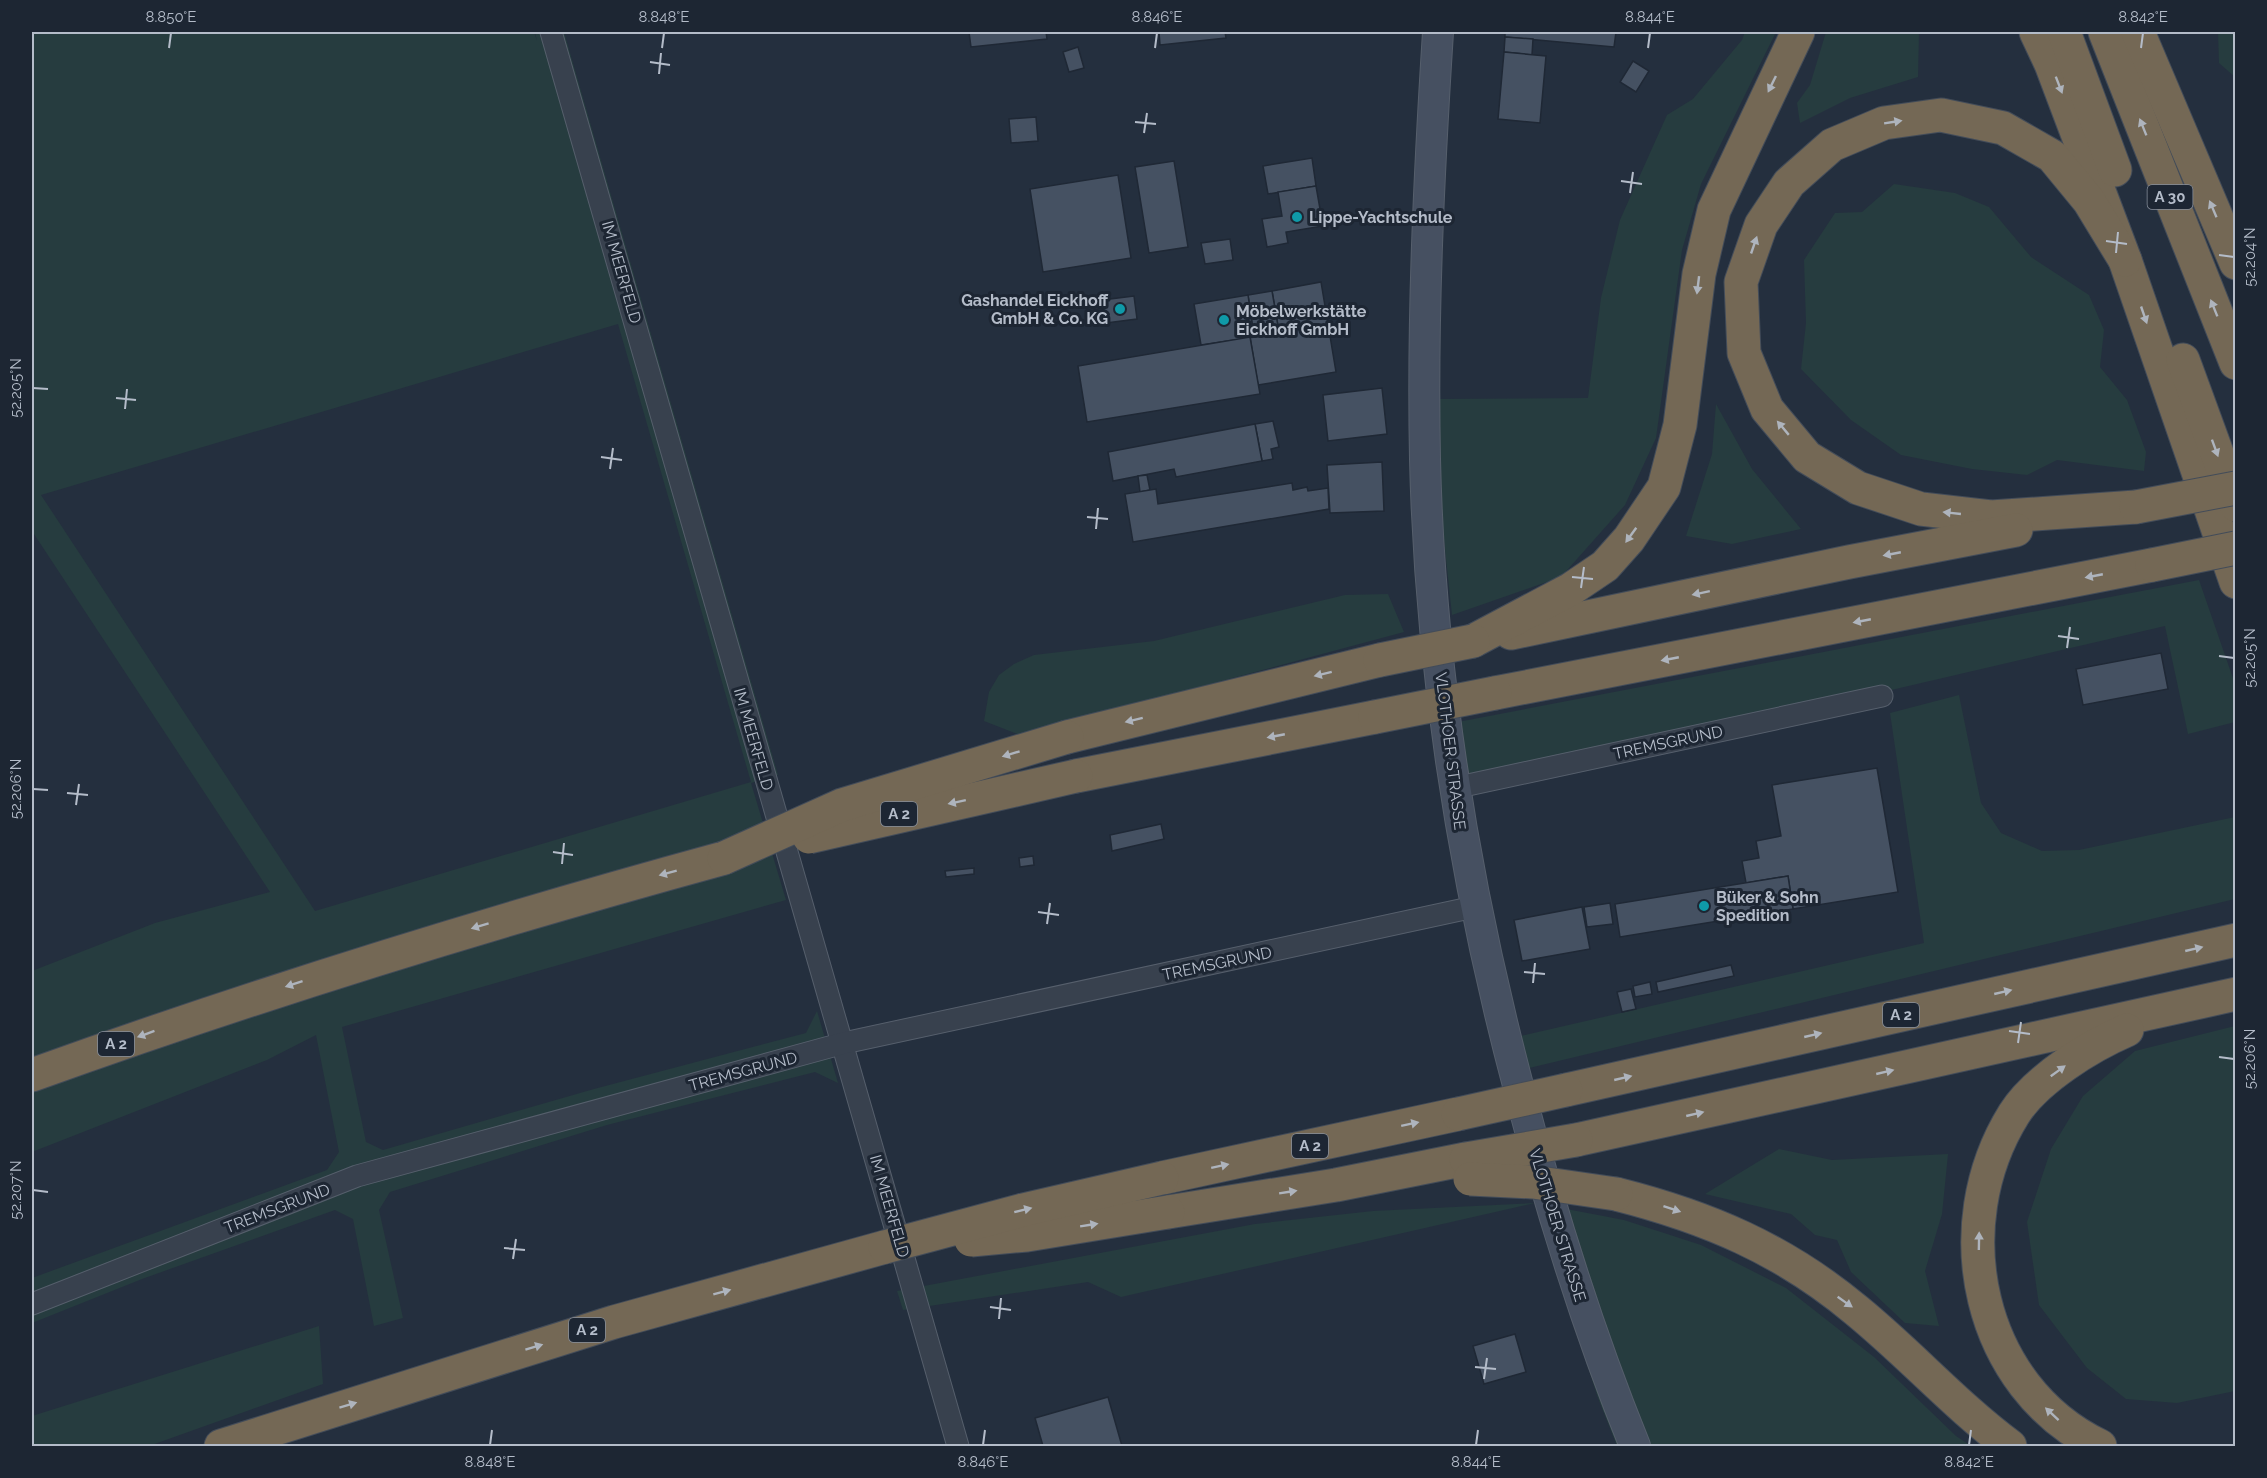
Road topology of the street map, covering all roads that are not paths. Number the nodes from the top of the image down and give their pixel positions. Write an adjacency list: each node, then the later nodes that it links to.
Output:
1 (551, 32): 23 (street, IM MEERFELD)
2 (1438, 32): 18 (main road, VLOTHOER STRASSE)
3 (1798, 32): 16 (highway, one-way to 16)
4 (2036, 32): 8 (highway, one-way to 8)
5 (2064, 32): 12 (highway, A 30, one-way to 12)
6 (2105, 32): 10 (highway, A 30, one-way to 6)
7 (2138, 32): 9 (highway, one-way to 7)
8 (2126, 260): 13 (highway, one-way to 8); 15 (highway, one-way to 15)
9 (2235, 263)
10 (2235, 363)
11 (2235, 488): 13 (highway, bridge)
12 (2235, 505)
13 (2136, 507): 16 (highway, one-way to 16)
14 (2235, 548): 19 (highway, A 2, one-way to 19, bridge)
15 (2235, 582)
16 (1473, 641): 19 (highway, one-way to 19, bridge)
17 (1882, 696): 18 (street, TREMSGRUND)
18 (1454, 788): 20 (main road, VLOTHOER STRASSE)
19 (724, 858): 24 (highway, A 2, one-way to 24)
20 (1474, 907): 23 (street, TREMSGRUND); 30 (main road, VLOTHOER STRASSE)
21 (2235, 940): 26 (highway, A 2, one-way to 21, bridge)
22 (2235, 995): 25 (highway, one-way to 22, bridge); 32 (highway, one-way to 22)
23 (844, 1043): 27 (street, TREMSGRUND); 29 (street, IM MEERFELD)
24 (32, 1075)
25 (1468, 1169): 26 (highway, one-way to 25, bridge); 31 (highway, one-way to 31, bridge)
26 (885, 1248): 28 (highway, A 2, one-way to 26)
27 (32, 1304)
28 (221, 1446)
29 (958, 1446)
30 (1635, 1446)
31 (2010, 1446)
32 (2100, 1446)

